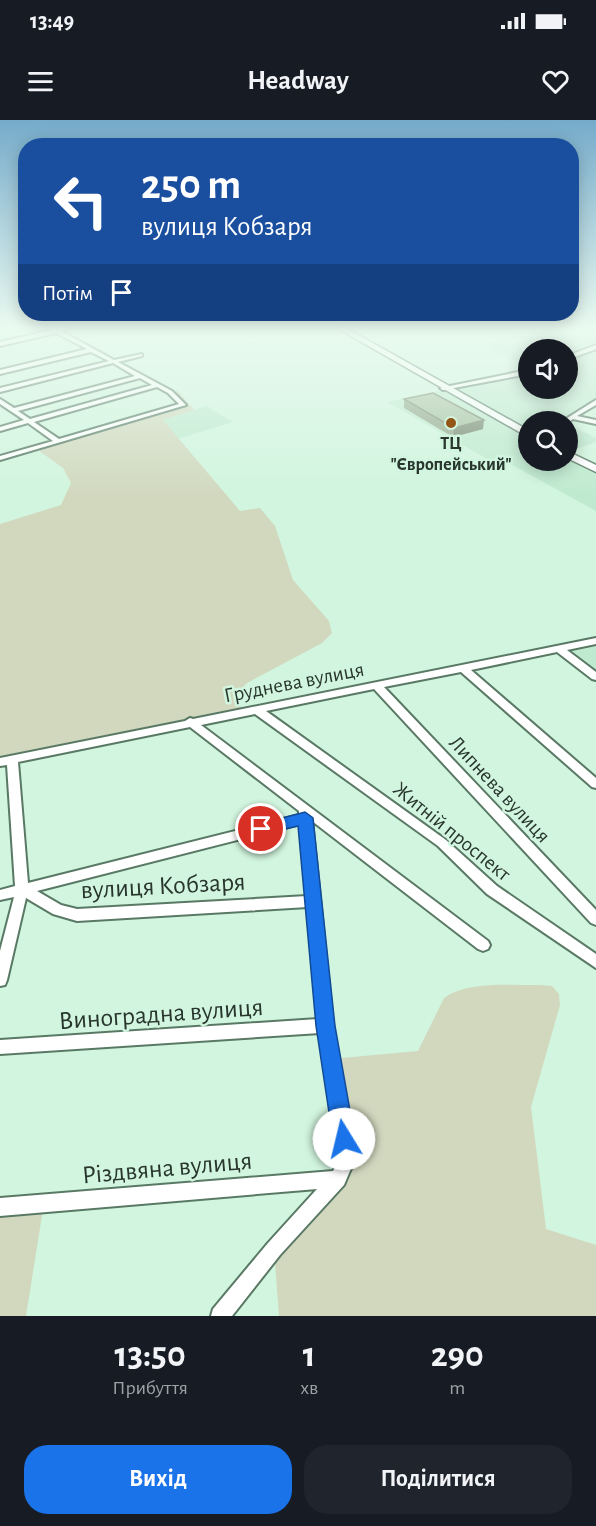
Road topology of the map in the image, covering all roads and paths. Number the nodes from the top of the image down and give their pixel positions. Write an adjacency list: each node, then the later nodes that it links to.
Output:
1 (25, 384): 7 (street)
2 (112, 384): 10 (street)
3 (437, 384): 6 (highway)
4 (466, 384): 6 (street)
5 (158, 385): 13 (street); 17 (street)
6 (444, 388): 15 (highway)
7 (0, 390)
8 (596, 402): 11 (street)
9 (1, 403): 10 (street)
10 (14, 410): 13 (street)
11 (578, 413)
12 (578, 418): 14 (street)
13 (30, 421): 16 (street); 17 (street)
14 (596, 422)
15 (518, 427)
16 (0, 429)
17 (58, 441): 18 (street)
18 (0, 458)
19 (578, 460): 20 (highway)
20 (596, 469)
21 (596, 641): 22 (street, Груднева вулиця)
22 (560, 649): 23 (street, Груднева вулиця); 24 (street)
23 (464, 669): 25 (street, Груднева вулиця); 29 (street)
24 (596, 677)
25 (376, 686): 26 (street, Груднева вулиця); 34 (street, Липнева вулиця)
26 (256, 709): 27 (street, Груднева вулиця); 36 (street, Житній проспект)
27 (190, 722): 28 (street, Груднева вулиця); 30 (street)
28 (6, 761): 31 (street)
29 (596, 784)
30 (305, 815): 31 (street, вулиця Кобзаря); 33 (street); 35 (street)
31 (22, 889): 32 (street, вулиця Кобзаря); 33 (street, вулиця Кобзаря); 37 (street)
32 (0, 895)
33 (312, 901): 38 (street)
34 (596, 919)
35 (483, 945)
36 (596, 962)
37 (0, 980)
38 (326, 1026): 39 (street, Виноградна вулиця); 40 (street)
39 (0, 1047)
40 (338, 1179): 41 (street, Різдвяна вулиця); 42 (street)
41 (0, 1207)
42 (220, 1316)

